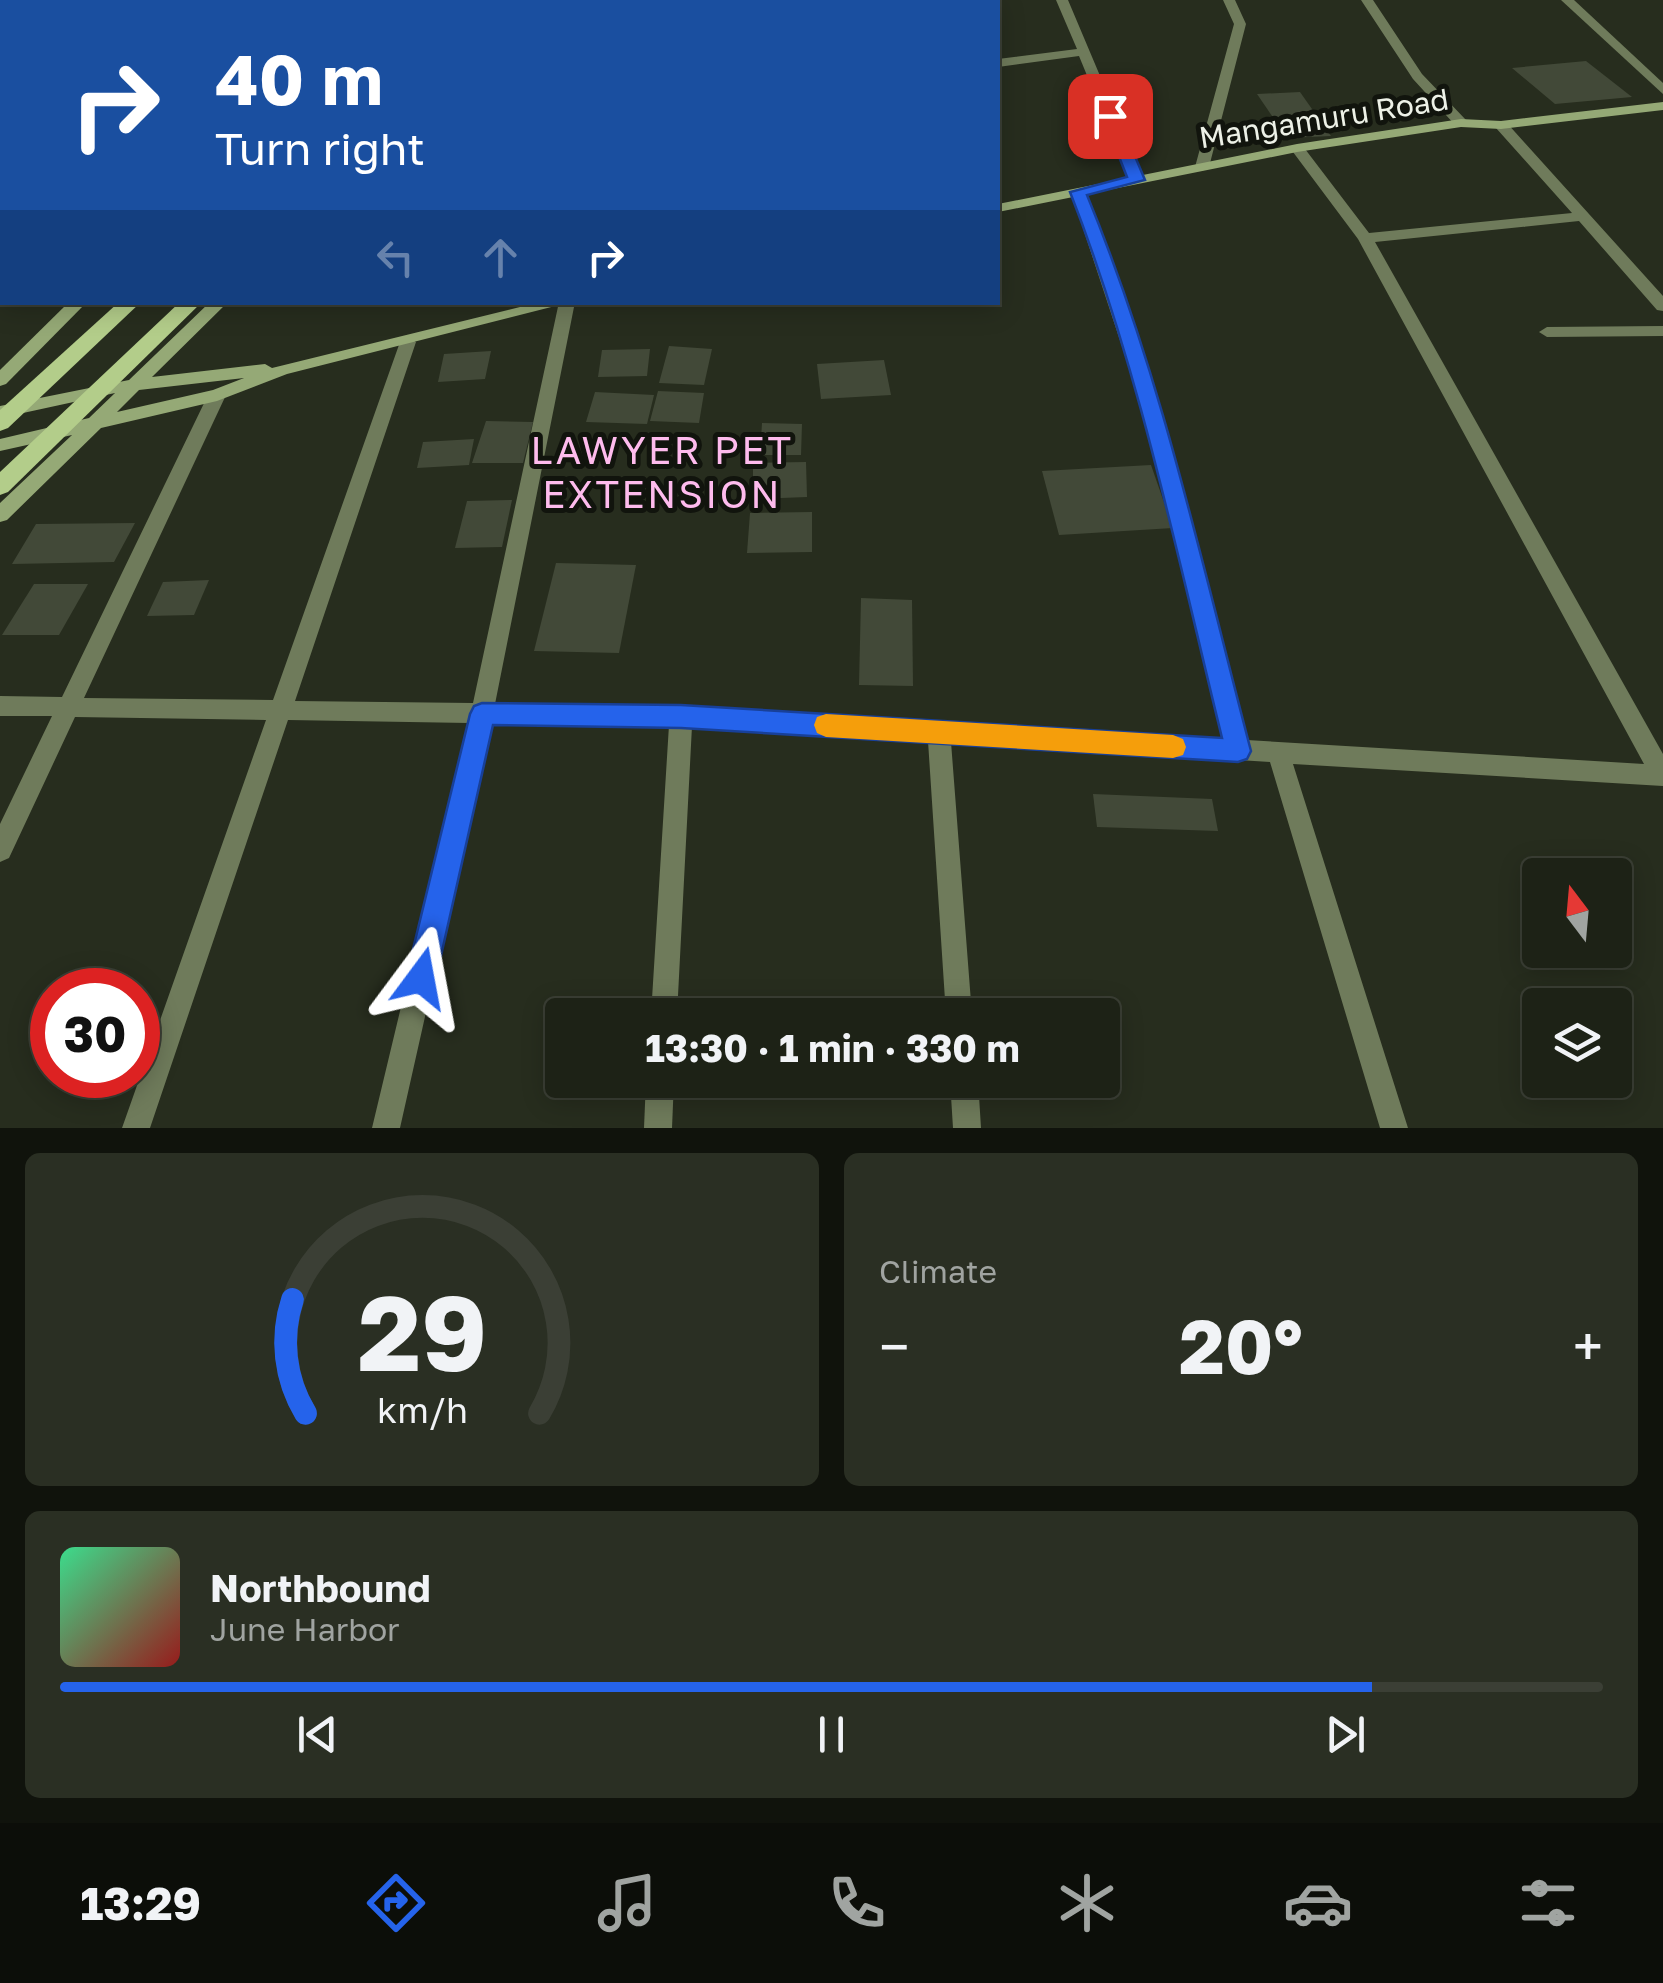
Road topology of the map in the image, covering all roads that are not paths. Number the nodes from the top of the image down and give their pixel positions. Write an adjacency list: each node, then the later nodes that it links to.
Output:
1 (1062, 0): 5 (street)
2 (1229, 0): 12 (street)
3 (1367, 0): 9 (street)
4 (1567, 0): 7 (street)
5 (1085, 52): 6 (street); 13 (street)
6 (1000, 63)
7 (1663, 90)
8 (1663, 106): 10 (main road, Mangamuru Road)
9 (1461, 123): 10 (main road, Mangamuru Road); 11 (main road, Mangamuru Road)
10 (1501, 125): 16 (street)
11 (1297, 148): 12 (main road, Mangamuru Road); 17 (street)
12 (1202, 167): 13 (main road, Mangamuru Road)
13 (1136, 180): 14 (main road, Mangamuru Road)
14 (1078, 192): 15 (main road, Mangamuru Road); 46 (street)
15 (1000, 208)
16 (1583, 216): 17 (street); 24 (street)
17 (1366, 238): 48 (street)
18 (76, 305): 29 (main road)
19 (128, 305): 33 (main road)
20 (189, 305): 31 (main road)
21 (217, 305): 30 (main road)
22 (553, 305): 27 (main road)
23 (564, 305): 43 (street)
24 (1663, 306)
25 (1663, 331): 26 (street)
26 (1547, 332)
27 (408, 342): 28 (main road); 42 (street)
28 (282, 370): 30 (main road); 32 (main road)
29 (0, 380)
30 (134, 386): 31 (main road); 34 (main road)
31 (102, 390): 33 (main road); 36 (main road)
32 (217, 394): 34 (main road); 41 (street)
33 (10, 408): 35 (main road)
34 (98, 420): 36 (main road); 39 (main road)
35 (0, 423)
36 (59, 430): 37 (main road); 38 (main road)
37 (0, 446)
38 (0, 486)
39 (0, 515)
40 (0, 706): 41 (street)
41 (70, 707): 42 (street); 49 (street)
42 (280, 710): 43 (street); 54 (street)
43 (482, 714): 44 (street); 55 (street)
44 (681, 716): 45 (street); 50 (street)
45 (939, 732): 46 (street); 51 (street)
46 (1238, 751): 47 (street)
47 (1278, 752): 48 (street); 58 (street)
48 (1663, 776)
49 (0, 850)
50 (665, 998)
51 (958, 998)
52 (659, 1098): 56 (street)
53 (965, 1098): 57 (street)
54 (136, 1128)
55 (386, 1128)
56 (658, 1128)
57 (967, 1128)
58 (1394, 1128)

